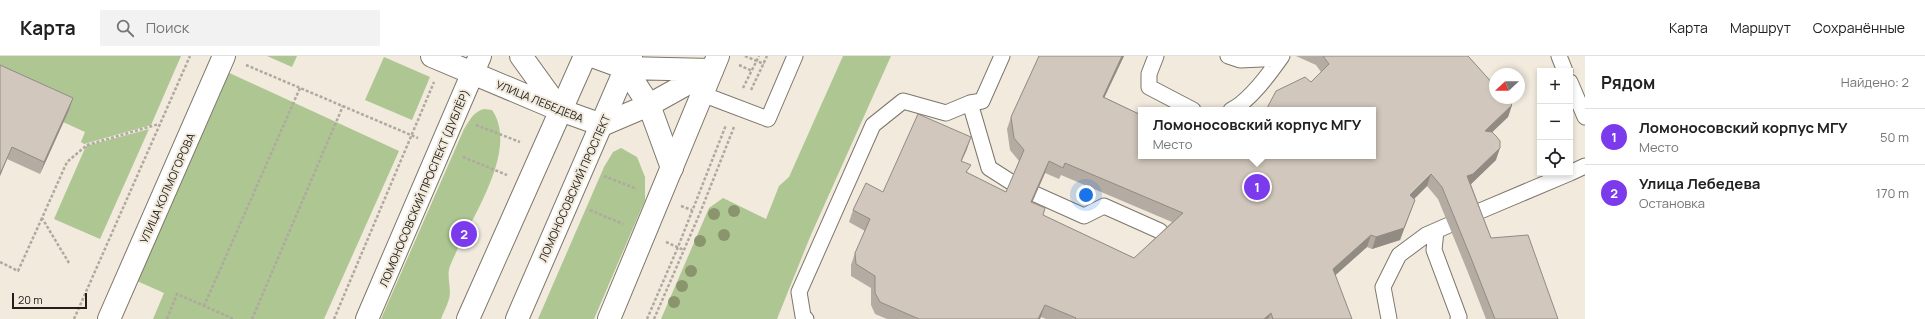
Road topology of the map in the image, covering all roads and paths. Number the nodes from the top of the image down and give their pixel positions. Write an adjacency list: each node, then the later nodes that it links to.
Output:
1 (190, 56): 33 (path)
2 (224, 56): 48 (street, УЛИЦА КОЛМОГОРОВА)
3 (521, 56): 31 (street)
4 (585, 56): 31 (street)
5 (592, 56): 17 (street)
6 (745, 56): 16 (path)
7 (759, 56): 16 (path)
8 (767, 56): 19 (path)
9 (795, 56): 30 (lane)
10 (1002, 56): 25 (lane)
11 (1156, 56): 28 (lane)
12 (1228, 56): 14 (lane)
13 (1559, 56): 21 (lane)
14 (1281, 57): 29 (lane)
15 (437, 58): 20 (street, УЛИЦА ЛЕБЕДЕВА); 52 (path)
16 (757, 61): 19 (path); 30 (path)
17 (628, 62): 18 (street); 26 (street); 34 (street, ЛОМОНОСОВСКИЙ ПРОСПЕКТ)
18 (715, 63): 24 (street); 26 (street)
19 (764, 64): 30 (path)
20 (476, 65): 31 (street, УЛИЦА ЛЕБЕДЕВА); 53 (street, ЛОМОНОСОВСКИЙ ПРОСПЕКТ (ДУБЛЁР))
21 (1564, 68)
22 (300, 88): 46 (path)
23 (1573, 89): 32 (lane)
24 (702, 94): 30 (lane); 36 (street)
25 (970, 103): 39 (lane); 59 (lane)
26 (648, 105): 34 (street); 36 (street)
27 (343, 106): 51 (path)
28 (1187, 107)
29 (1237, 107)
30 (737, 108): 57 (path); 58 (path)
31 (560, 110): 34 (street, УЛИЦА ЛЕБЕДЕВА); 54 (street)
32 (1585, 117)
33 (160, 124): 42 (path); 47 (path)
34 (602, 125): 55 (street, ЛОМОНОСОВСКИЙ ПРОСПЕКТ)
35 (1585, 166): 37 (lane)
36 (672, 168): 56 (street)
37 (1573, 172)
38 (1563, 176): 41 (lane)
39 (1011, 182)
40 (1035, 194): 43 (lane)
41 (1473, 214)
42 (42, 218): 44 (path); 45 (path)
43 (1160, 231)
44 (0, 262)
45 (69, 263)
46 (204, 306): 49 (path); 50 (path)
47 (74, 319)
48 (109, 319)
49 (167, 319)
50 (234, 319)
51 (252, 319)
52 (334, 319)
53 (367, 319)
54 (468, 319)
55 (517, 319)
56 (609, 319)
57 (646, 319)
58 (654, 319)
59 (806, 319)
60 (1389, 319): 61 (lane)
61 (1458, 319)

